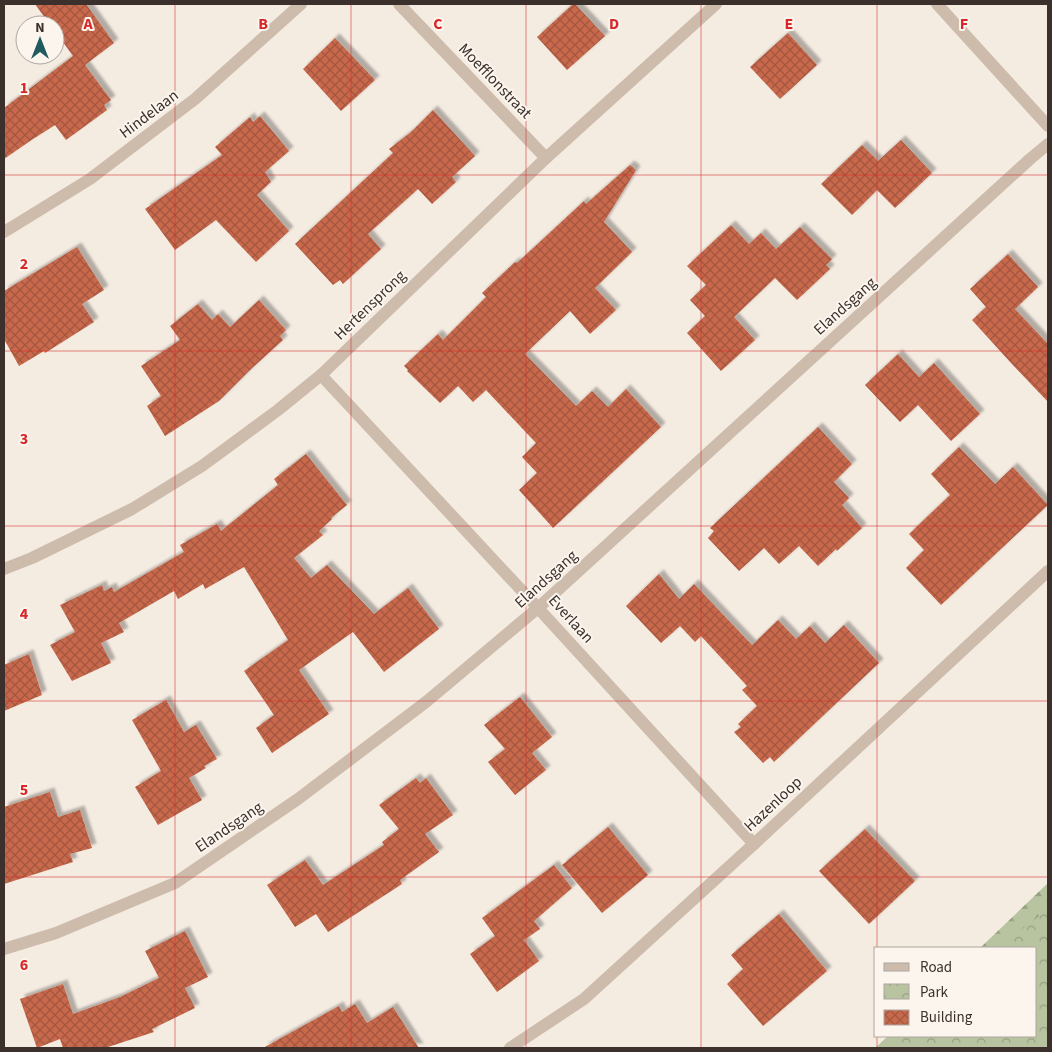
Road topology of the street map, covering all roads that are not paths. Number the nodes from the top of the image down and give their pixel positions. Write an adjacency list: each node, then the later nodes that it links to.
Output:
1 (301, 4): 8 (street, Hindelaan)
2 (399, 4): 7 (street, Moefflonstraat)
3 (716, 4): 7 (street, Hertensprong)
4 (937, 4): 5 (street)
5 (1048, 126)
6 (1048, 144): 12 (street, Elandsgang)
7 (546, 158): 9 (street, Hertensprong)
8 (4, 232)
9 (321, 375): 10 (street, Hertensprong); 12 (street, Everlaan)
10 (4, 569)
11 (1048, 571): 13 (street, Hazenloop)
12 (538, 608): 13 (street, Everlaan); 14 (street, Elandsgang)
13 (754, 844): 15 (street, Hazenloop)
14 (4, 949)
15 (510, 1048)

